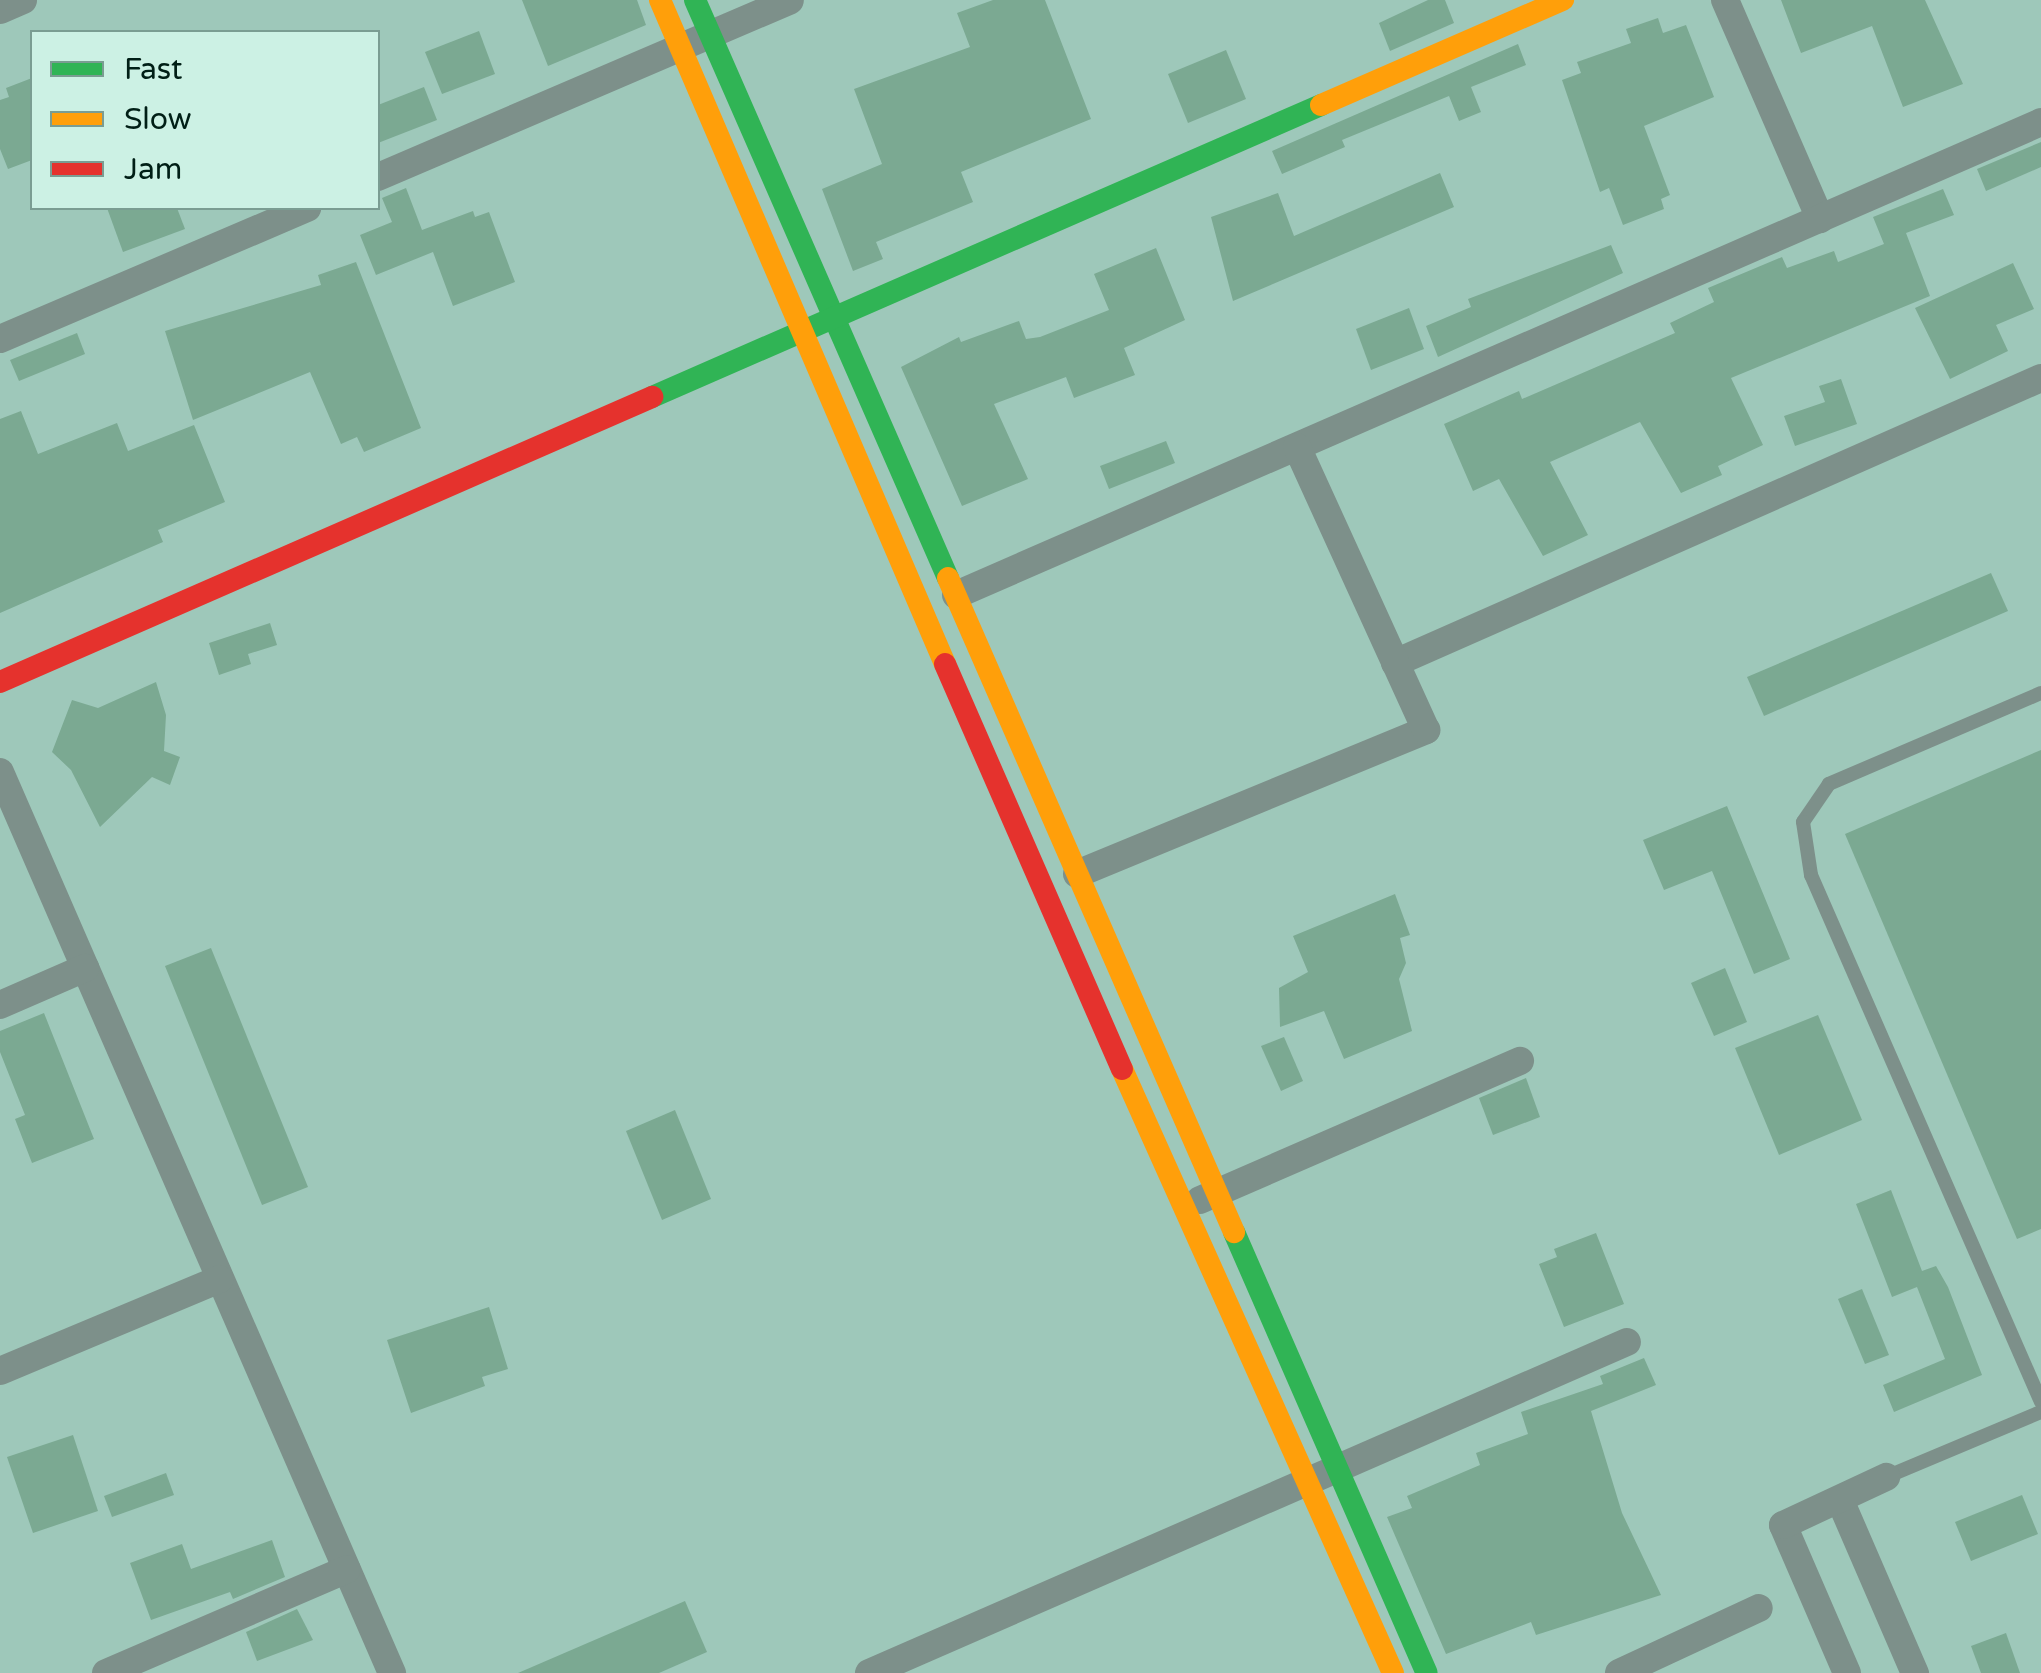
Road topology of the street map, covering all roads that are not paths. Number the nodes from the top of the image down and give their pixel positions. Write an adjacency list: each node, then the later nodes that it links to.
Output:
1 (23, 0): 7 (street)
2 (660, 0): 9 (main road)
3 (696, 0): 8 (main road)
4 (790, 0): 8 (street)
5 (1563, 0): 14 (main road)
6 (1725, 0): 13 (street)
7 (0, 10)
8 (710, 34): 9 (street); 14 (main road)
9 (681, 47): 11 (street); 15 (main road)
10 (2041, 122): 13 (street)
11 (380, 176)
12 (302, 210): 16 (street)
13 (1820, 219): 18 (street)
14 (834, 319): 15 (main road); 19 (main road)
15 (806, 331): 21 (main road); 29 (main road)
16 (0, 339)
17 (2041, 378): 20 (street)
18 (1297, 447): 19 (street); 20 (street)
19 (956, 596): 24 (main road)
20 (1396, 664): 24 (street)
21 (0, 682)
22 (2041, 693): 33 (lane)
23 (0, 772): 25 (street)
24 (1077, 874): 28 (main road)
25 (85, 968): 26 (street); 30 (street)
26 (0, 1005)
27 (1520, 1061): 28 (street)
28 (1217, 1192): 29 (street); 35 (main road)
29 (1184, 1206): 37 (main road)
30 (220, 1279): 32 (street); 39 (street)
31 (1627, 1342): 35 (street)
32 (0, 1371)
33 (2041, 1402)
34 (2041, 1412): 36 (lane)
35 (1336, 1465): 37 (street); 45 (main road)
36 (1886, 1477): 38 (street)
37 (1307, 1478): 43 (street); 44 (main road)
38 (1840, 1500): 47 (street); 48 (street)
39 (347, 1570): 41 (street); 42 (street)
40 (1759, 1608): 46 (street)
41 (106, 1673)
42 (392, 1673)
43 (868, 1673)
44 (1393, 1673)
45 (1427, 1673)
46 (1619, 1673)
47 (1847, 1673)
48 (1915, 1673)

